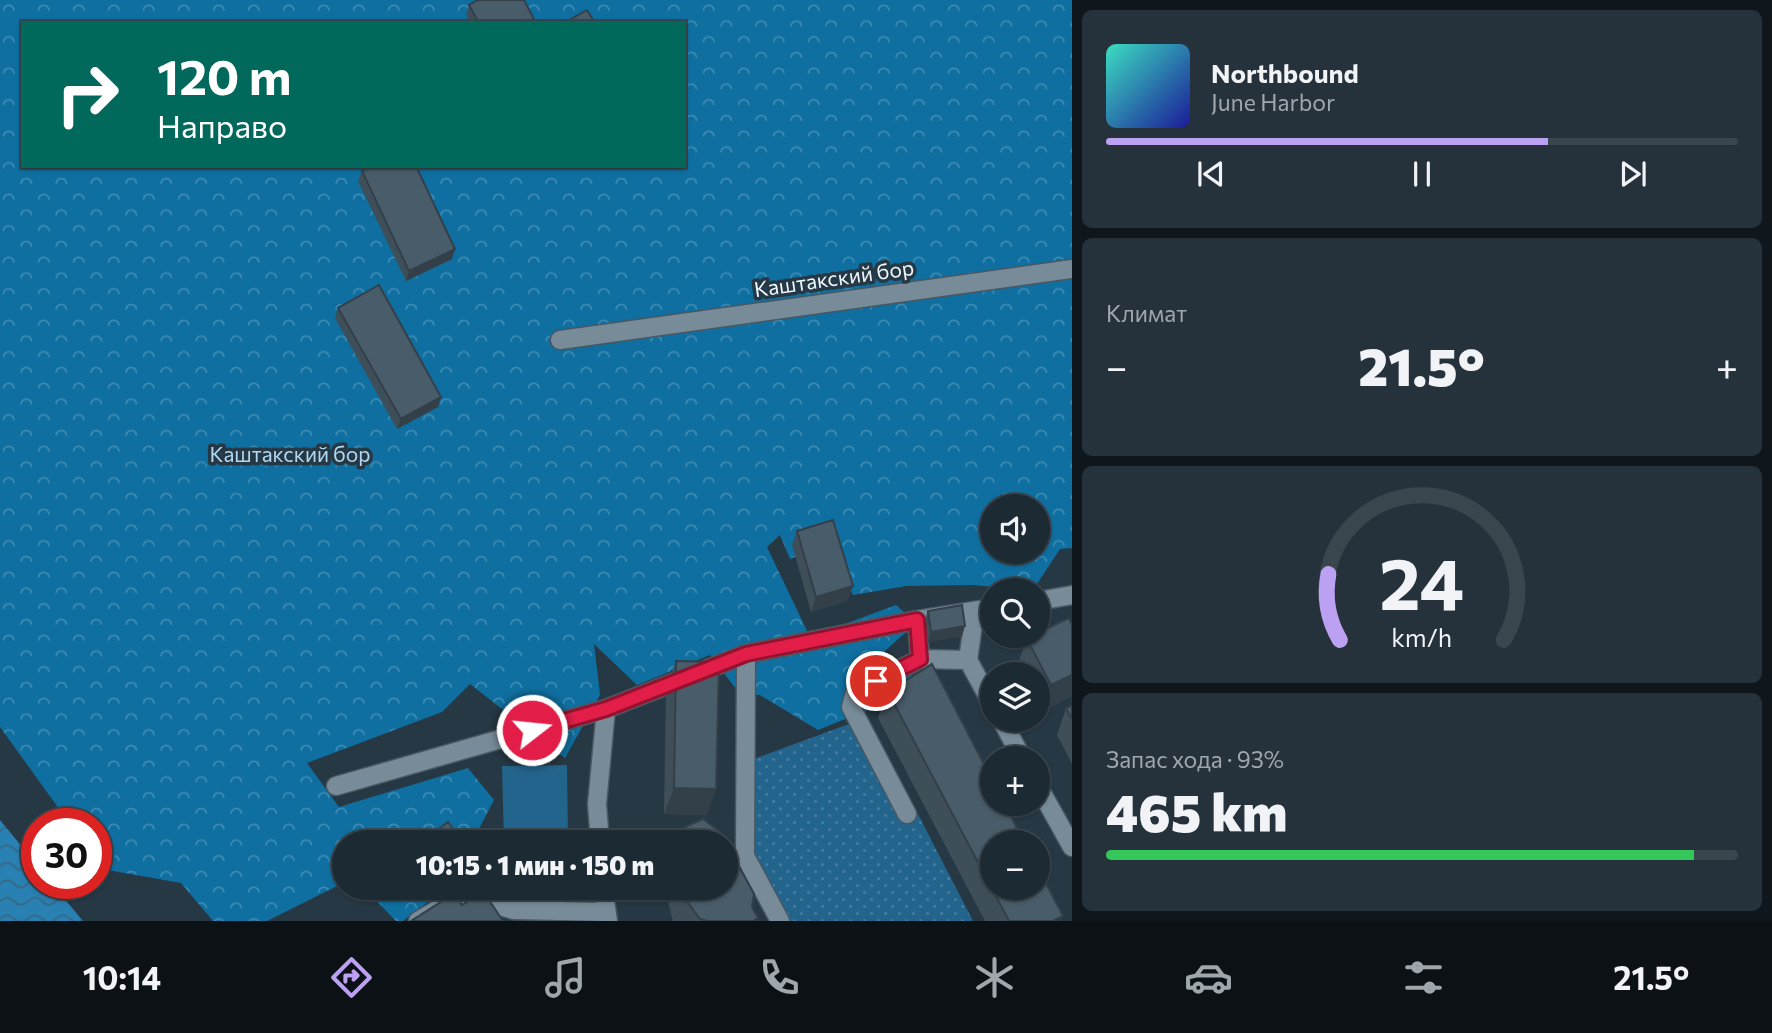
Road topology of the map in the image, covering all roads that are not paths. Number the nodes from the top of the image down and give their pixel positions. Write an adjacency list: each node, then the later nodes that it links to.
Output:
1 (1072, 269): 2 (street, Каштакский бор)
2 (560, 340)
3 (1072, 595): 4 (street)
4 (1050, 599)
5 (980, 610): 6 (street)
6 (917, 620): 8 (street); 9 (street)
7 (980, 622): 10 (street)
8 (746, 654): 12 (street); 20 (street)
9 (920, 659): 10 (street); 15 (street)
10 (968, 660): 11 (street)
11 (980, 682)
12 (606, 709): 13 (street); 16 (street)
13 (336, 786)
14 (1050, 808): 17 (street)
15 (907, 814)
16 (599, 830)
17 (1072, 847)
18 (606, 916): 19 (street)
19 (418, 921)
20 (780, 921)

